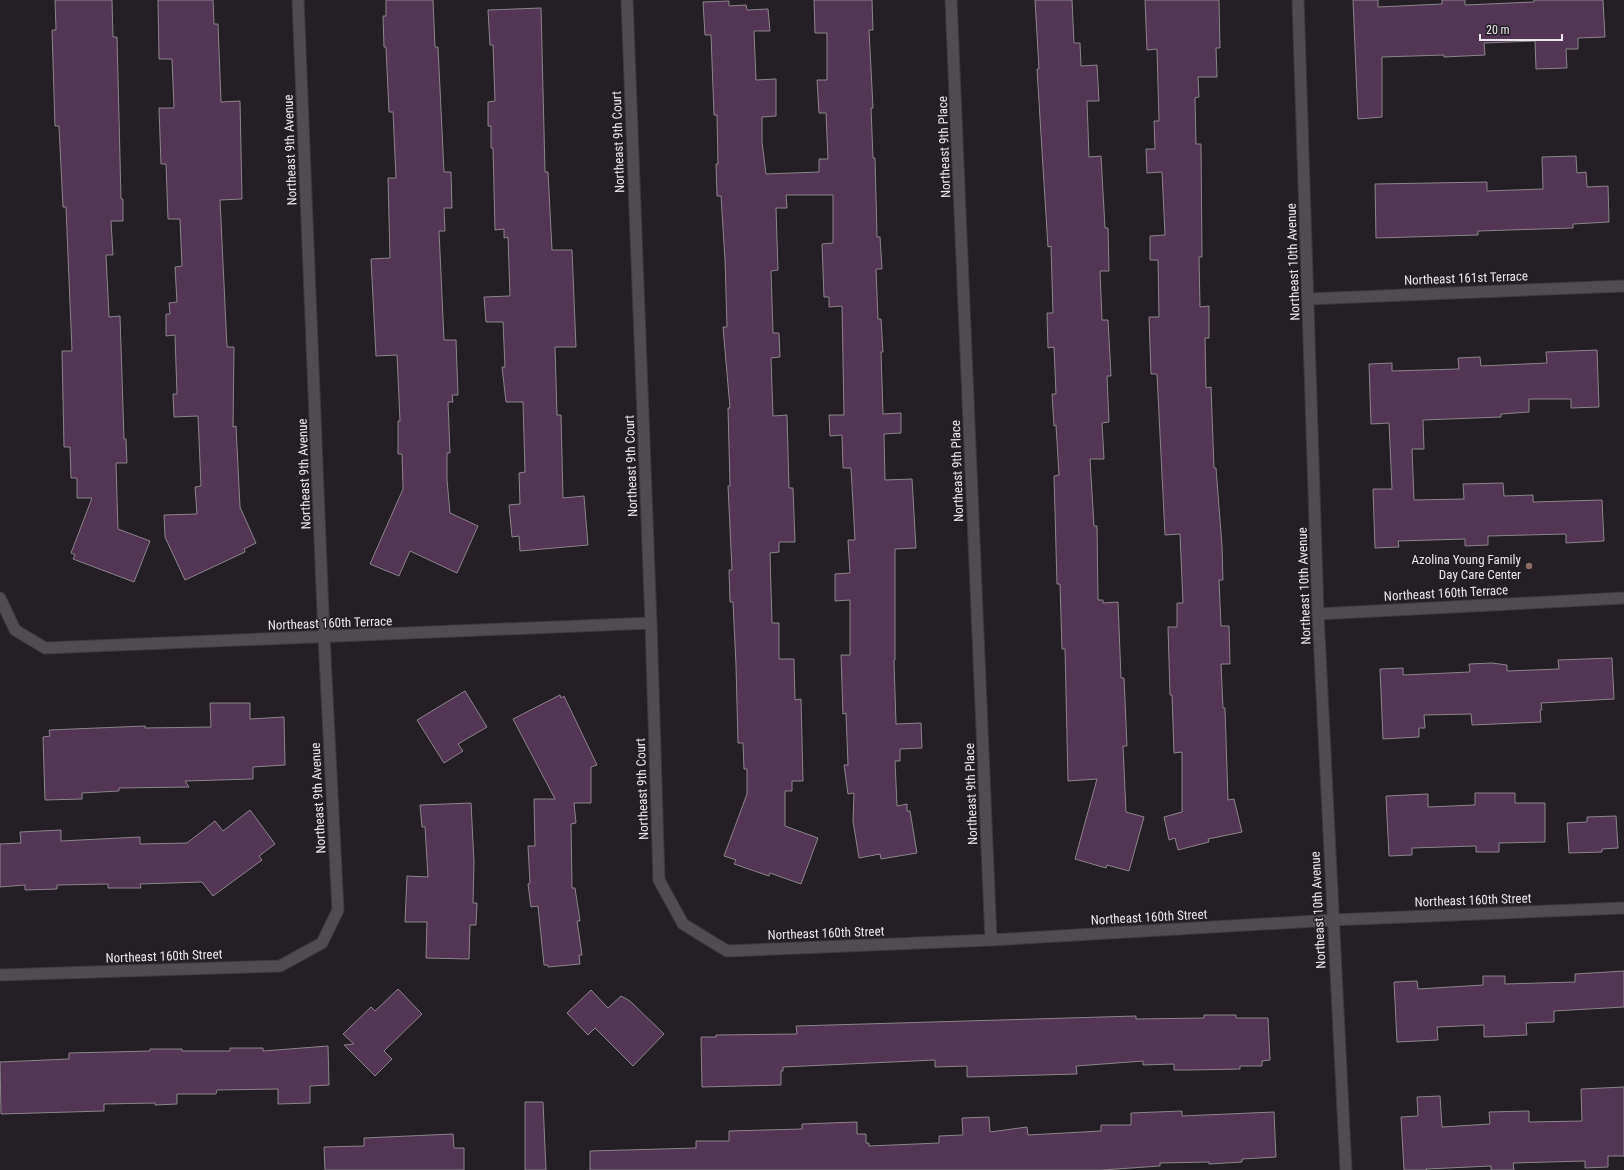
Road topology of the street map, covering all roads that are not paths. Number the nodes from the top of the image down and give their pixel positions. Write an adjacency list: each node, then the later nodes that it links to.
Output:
1 (298, 0): 11 (street, Northeast 9th Avenue)
2 (627, 0): 10 (street, Northeast 9th Court)
3 (951, 0): 15 (street, Northeast 9th Place)
4 (1298, 0): 6 (street, Northeast 10th Avenue)
5 (1624, 286): 6 (street, Northeast 161st Terrace)
6 (1308, 299): 9 (street, Northeast 10th Avenue)
7 (0, 598): 11 (street, Northeast 160th Terrace)
8 (1624, 598): 9 (street, Northeast 160th Terrace)
9 (1318, 614): 13 (street, Northeast 10th Avenue)
10 (651, 623): 11 (street, Northeast 160th Terrace); 14 (street, Northeast 9th Court)
11 (324, 637): 16 (street, Northeast 9th Avenue)
12 (1624, 908): 13 (street, Northeast 160th Street)
13 (1332, 920): 15 (street, Northeast 160th Street); 18 (street, Northeast 10th Avenue)
14 (683, 924): 15 (street, Northeast 160th Street)
15 (991, 940)
16 (322, 943): 17 (street, Northeast 160th Street)
17 (0, 975)
18 (1346, 1170)

